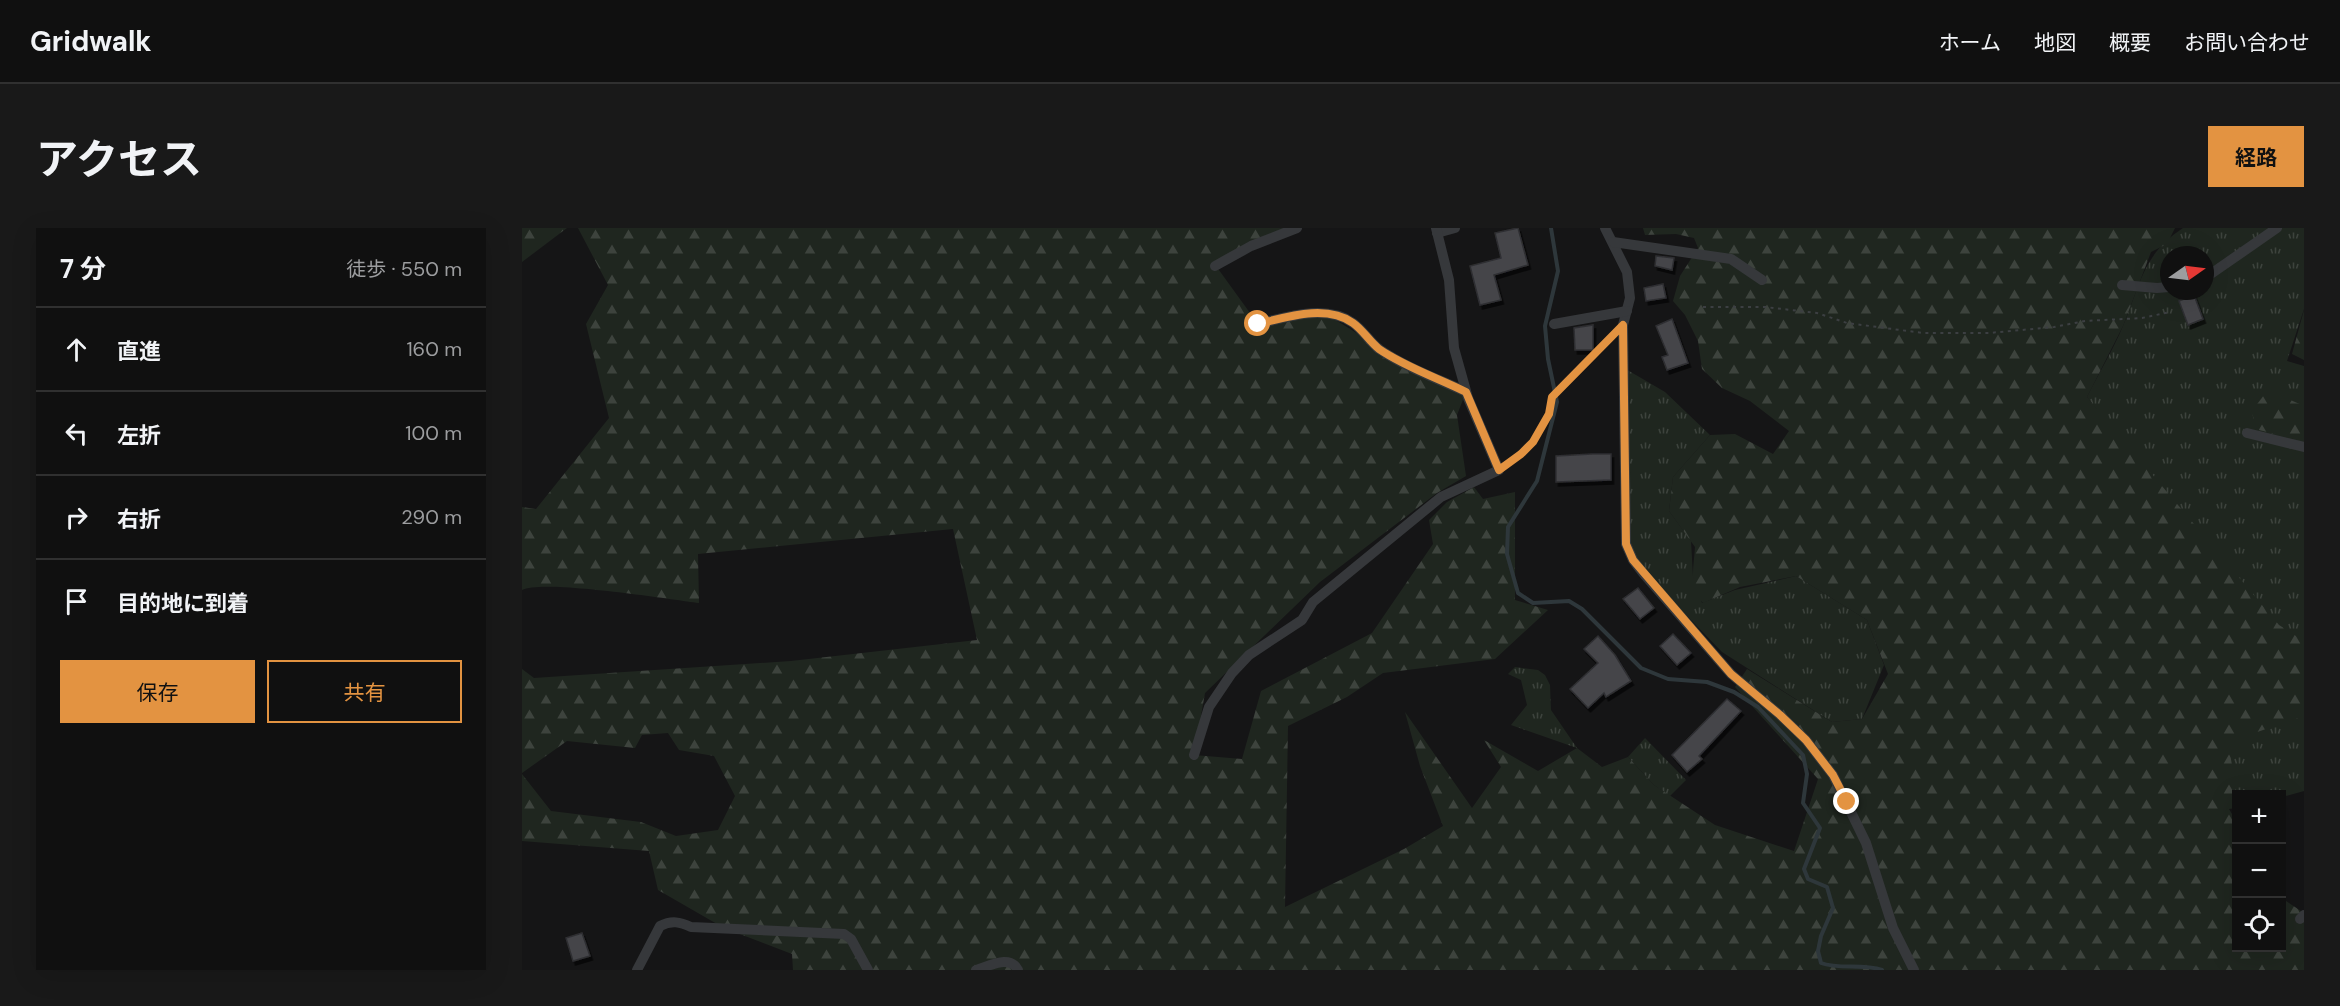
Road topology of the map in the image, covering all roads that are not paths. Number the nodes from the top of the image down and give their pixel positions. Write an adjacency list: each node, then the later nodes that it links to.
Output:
1 (1297, 228): 7 (street)
2 (1455, 228): 5 (street)
3 (1605, 228): 6 (street)
4 (2277, 228): 8 (street)
5 (1437, 230): 15 (street)
6 (1613, 242): 9 (street); 12 (street)
7 (1215, 266)
8 (2214, 272)
9 (1762, 280)
10 (2122, 285): 11 (street)
11 (2160, 288)
12 (1627, 311): 14 (street); 23 (street)
13 (1258, 324): 15 (street)
14 (1554, 324)
15 (1466, 392): 18 (street)
16 (2247, 433): 17 (street)
17 (2304, 447)
18 (1194, 755)
19 (637, 970): 20 (street)
20 (868, 970)
21 (975, 970): 22 (street)
22 (1018, 970)
23 (1914, 970)

